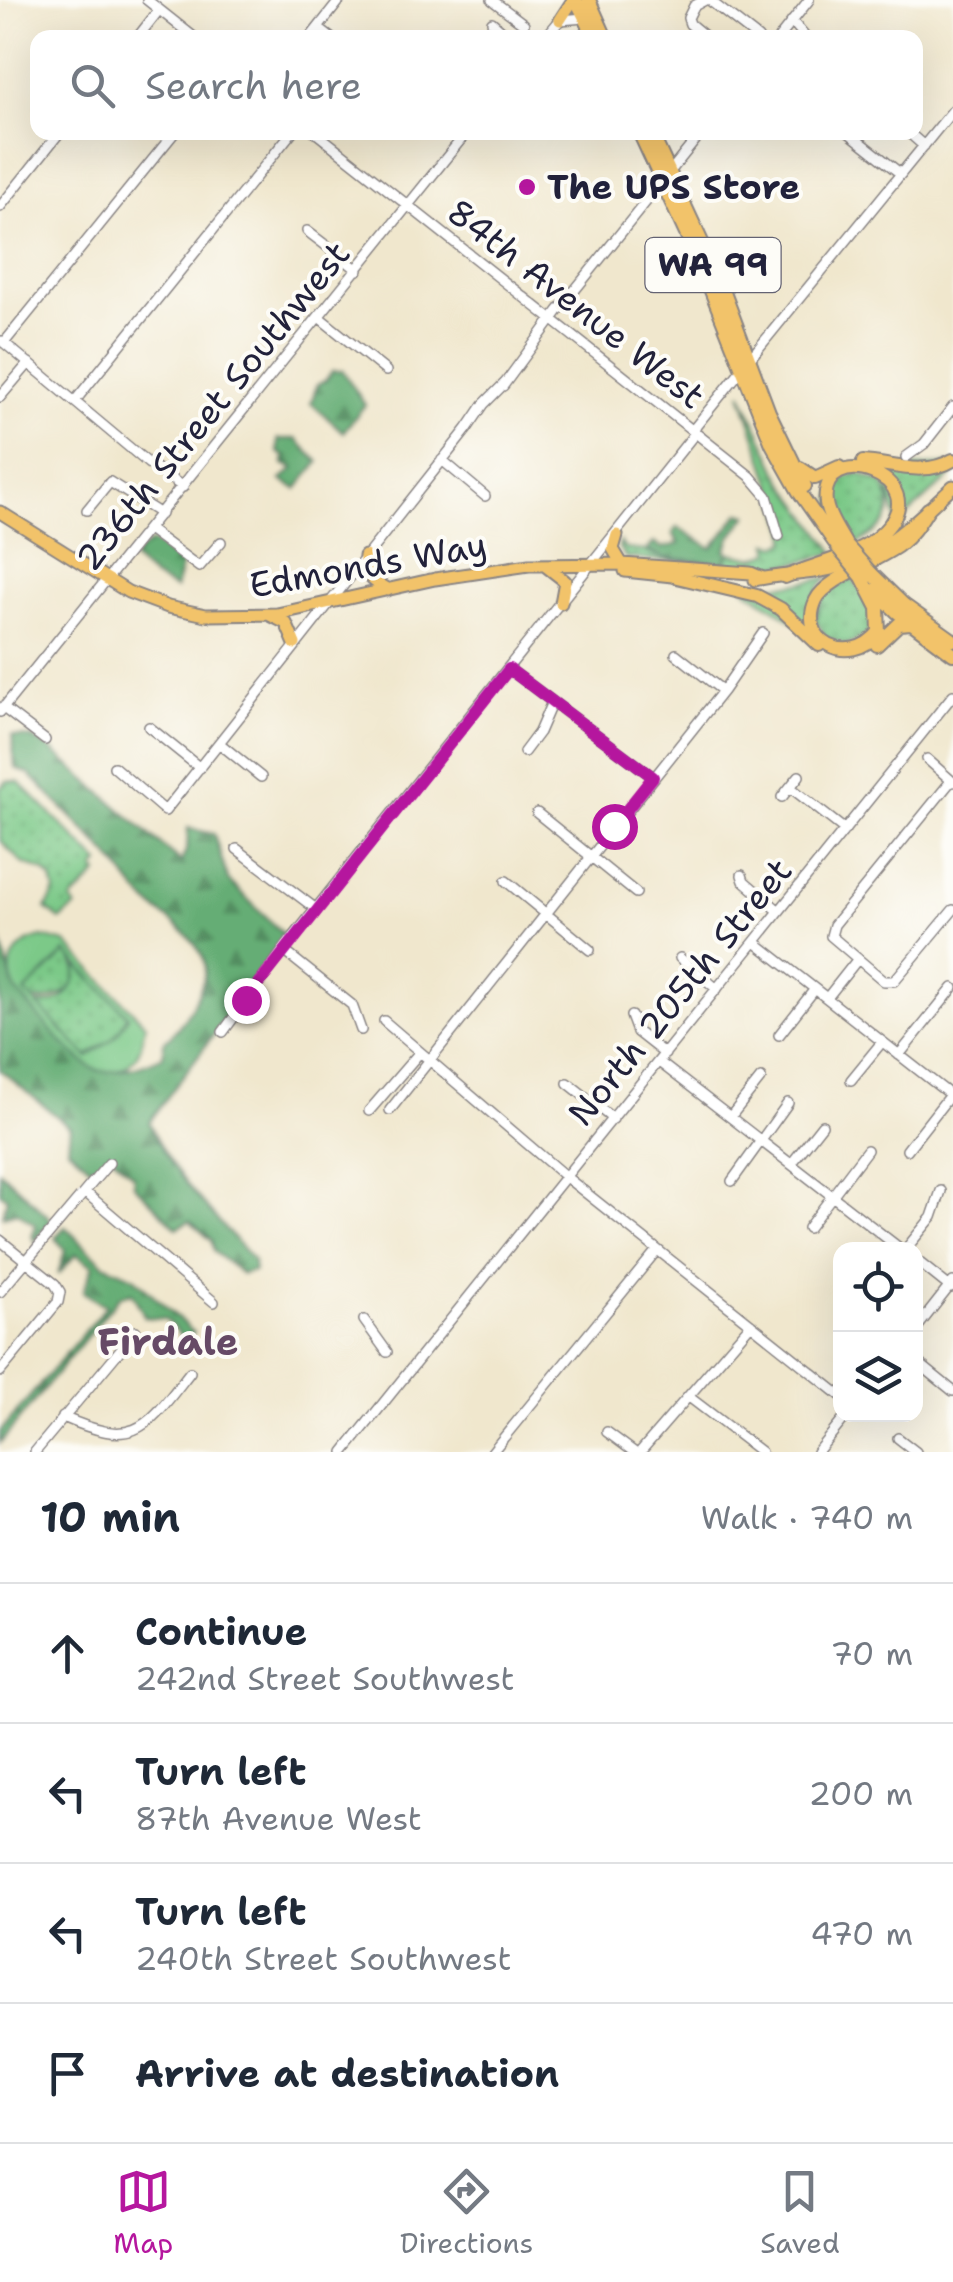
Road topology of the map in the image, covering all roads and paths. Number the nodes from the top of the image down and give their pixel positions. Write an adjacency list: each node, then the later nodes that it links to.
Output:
1 (147, 0): 8 (street)
2 (340, 0): 16 (street)
3 (492, 0): 9 (street)
4 (575, 0): 10 (highway); 11 (main road)
5 (588, 0): 20 (highway)
6 (707, 0): 21 (street); 22 (street)
7 (802, 2): 12 (street)
8 (160, 10): 14 (street); 15 (street)
9 (511, 15): 13 (street); 17 (street)
10 (585, 18): 11 (street); 19 (highway)
11 (560, 20): 18 (street)
12 (792, 20): 23 (street); 24 (street)
13 (524, 24)
14 (144, 30)
15 (184, 30)
16 (316, 30)
17 (501, 30)
18 (552, 30)
19 (591, 30)
20 (602, 30)
21 (697, 30)
22 (747, 30)
23 (785, 30)
24 (800, 30)
25 (952, 114): 36 (street)
26 (54, 140): 40 (street)
27 (168, 140): 47 (street)
28 (286, 140): 52 (street)
29 (325, 140): 39 (street, 84th Avenue West)
30 (460, 140): 39 (street, 236th Street Southwest)
31 (644, 140): 38 (highway, WA 99)
32 (653, 140): 38 (highway, WA 99)
33 (696, 140): 38 (street)
34 (858, 140): 37 (street)
35 (917, 140): 36 (street)
36 (924, 146): 37 (street)
37 (901, 174): 49 (street)
38 (665, 178): 41 (street); 42 (highway, WA 99); 49 (highway, WA 99)
39 (408, 206): 44 (street, 236th Street Southwest); 46 (street, 84th Avenue West)
40 (0, 207)
41 (642, 208): 42 (street); 46 (street)
42 (675, 210): 49 (highway, WA 99)
43 (307, 231): 44 (street)
44 (358, 270): 45 (street, 236th Street Southwest)
45 (320, 318): 50 (street); 60 (street, 236th Street Southwest)
46 (552, 320): 54 (street, 84th Avenue West); 57 (street)
47 (2, 342): 48 (street)
48 (29, 362): 51 (street); 52 (street)
49 (746, 364): 54 (street); 55 (highway, WA 99); 70 (highway, WA 99)
50 (386, 372)
51 (0, 397)
52 (75, 401): 60 (street)
53 (953, 407): 56 (street)
54 (694, 431): 67 (street); 68 (street, 84th Avenue West)
55 (790, 457): 58 (highway); 70 (highway, WA 99)
56 (906, 457)
57 (442, 460): 61 (street); 71 (street)
58 (953, 460)
59 (953, 486): 62 (main road, Edmonds Way)
60 (183, 487): 65 (street, 236th Street Southwest)
61 (485, 496)
62 (928, 509): 75 (highway); 77 (main road, Edmonds Way)
63 (87, 510): 65 (street)
64 (0, 512): 79 (main road, Edmonds Way)
65 (161, 514): 66 (street, 236th Street Southwest)
66 (148, 529): 69 (street); 79 (street, 236th Street Southwest)
67 (617, 535): 72 (main road); 74 (street)
68 (780, 536)
69 (221, 542)
70 (842, 547): 75 (highway, WA 99, bridge); 77 (highway)
71 (365, 556): 80 (main road); 81 (street)
72 (622, 564): 74 (main road, Edmonds Way); 78 (main road, Edmonds Way)
73 (544, 565): 74 (main road, Edmonds Way); 80 (main road, Edmonds Way); 82 (main road)
74 (592, 566): 76 (main road, Edmonds Way); 82 (street)
75 (866, 575): 84 (highway, WA 99); 86 (highway, WA 99)
76 (676, 576): 78 (main road, Edmonds Way); 84 (highway)
77 (784, 577): 78 (main road, Edmonds Way)
78 (763, 578)
79 (107, 580): 83 (main road, Edmonds Way); 94 (street, 236th Street Southwest)
80 (388, 590): 81 (main road, Edmonds Way)
81 (329, 603): 83 (main road, Edmonds Way); 87 (street)
82 (562, 604): 90 (street)
83 (270, 615): 87 (main road)
84 (910, 623): 89 (highway, WA 99)
85 (763, 633): 91 (street)
86 (953, 640)
87 (295, 644): 97 (street)
88 (676, 654): 91 (street)
89 (953, 654)
90 (509, 669): 93 (street); 115 (street)
91 (722, 691): 104 (street)
92 (953, 695): 109 (street, North 205th Street)
93 (552, 702): 98 (street); 104 (street)
94 (1, 708): 96 (street)
95 (149, 727): 101 (street)
96 (45, 740)
97 (219, 743): 101 (street); 103 (street)
98 (524, 752)
99 (927, 759): 105 (street)
100 (114, 767): 101 (street)
101 (200, 768)
102 (800, 776): 106 (street)
103 (261, 777)
104 (653, 777): 111 (street)
105 (952, 782): 123 (street)
106 (790, 787): 107 (street); 109 (street)
107 (782, 798)
108 (537, 813): 111 (street)
109 (845, 830): 117 (street, North 205th Street)
110 (237, 849): 115 (street)
111 (590, 856): 114 (street); 118 (street)
112 (742, 875): 117 (street)
113 (506, 881): 118 (street)
114 (636, 893)
115 (316, 909): 120 (street)
116 (953, 910): 123 (street)
117 (779, 911): 119 (street, North 205th Street)
118 (544, 914): 121 (street); 137 (street)
119 (755, 942): 125 (street, North 205th Street); 126 (street)
120 (283, 950): 130 (street); 131 (street)
121 (590, 950)
122 (680, 958): 125 (street)
123 (857, 960): 127 (street)
124 (953, 988): 135 (street)
125 (718, 989): 136 (street, North 205th Street)
126 (815, 989): 127 (street); 132 (street)
127 (827, 998): 133 (street)
128 (631, 1016): 136 (street)
129 (384, 1020): 134 (street)
130 (361, 1030)
131 (224, 1032)
132 (780, 1035)
133 (882, 1042): 135 (street); 139 (street)
134 (420, 1052): 137 (street); 144 (street)
135 (900, 1055): 141 (street)
136 (662, 1058): 145 (street); 146 (street, North 205th Street)
137 (430, 1061): 143 (street); 153 (street)
138 (761, 1078): 145 (street)
139 (852, 1080)
140 (568, 1083): 146 (street)
141 (952, 1096): 150 (street)
142 (788, 1103): 148 (street)
143 (390, 1110)
144 (369, 1111)
145 (731, 1116): 148 (street)
146 (613, 1118): 153 (street, North 205th Street)
147 (822, 1125): 152 (street)
148 (760, 1138): 152 (street); 154 (street)
149 (868, 1150): 157 (street)
150 (907, 1150)
151 (109, 1163): 156 (street)
152 (792, 1164): 157 (street)
153 (566, 1178): 162 (street); 184 (street, North 205th Street)
154 (732, 1181)
155 (942, 1191): 161 (street)
156 (85, 1192): 163 (street); 167 (street)
157 (832, 1195): 158 (street); 160 (street)
158 (808, 1228)
159 (0, 1240): 163 (street)
160 (893, 1242)
161 (910, 1242)
162 (657, 1250): 170 (street); 185 (street)
163 (26, 1261): 166 (street); 174 (street)
164 (923, 1265): 165 (street)
165 (952, 1286): 169 (street)
166 (0, 1292)
167 (214, 1302)
168 (364, 1320): 172 (street)
169 (923, 1321)
170 (751, 1324): 176 (street); 178 (street)
171 (136, 1331): 179 (street)
172 (387, 1352)
173 (923, 1367): 177 (street)
174 (0, 1372)
175 (190, 1372): 179 (street)
176 (833, 1389)
177 (953, 1391)
178 (689, 1397): 186 (street); 187 (street)
179 (62, 1417): 183 (street)
180 (841, 1422): 188 (street)
181 (607, 1432): 186 (street)
182 (898, 1438): 189 (street)
183 (35, 1452)
184 (344, 1452)
185 (492, 1452)
186 (637, 1452)
187 (761, 1452)
188 (816, 1452)
189 (916, 1452)

